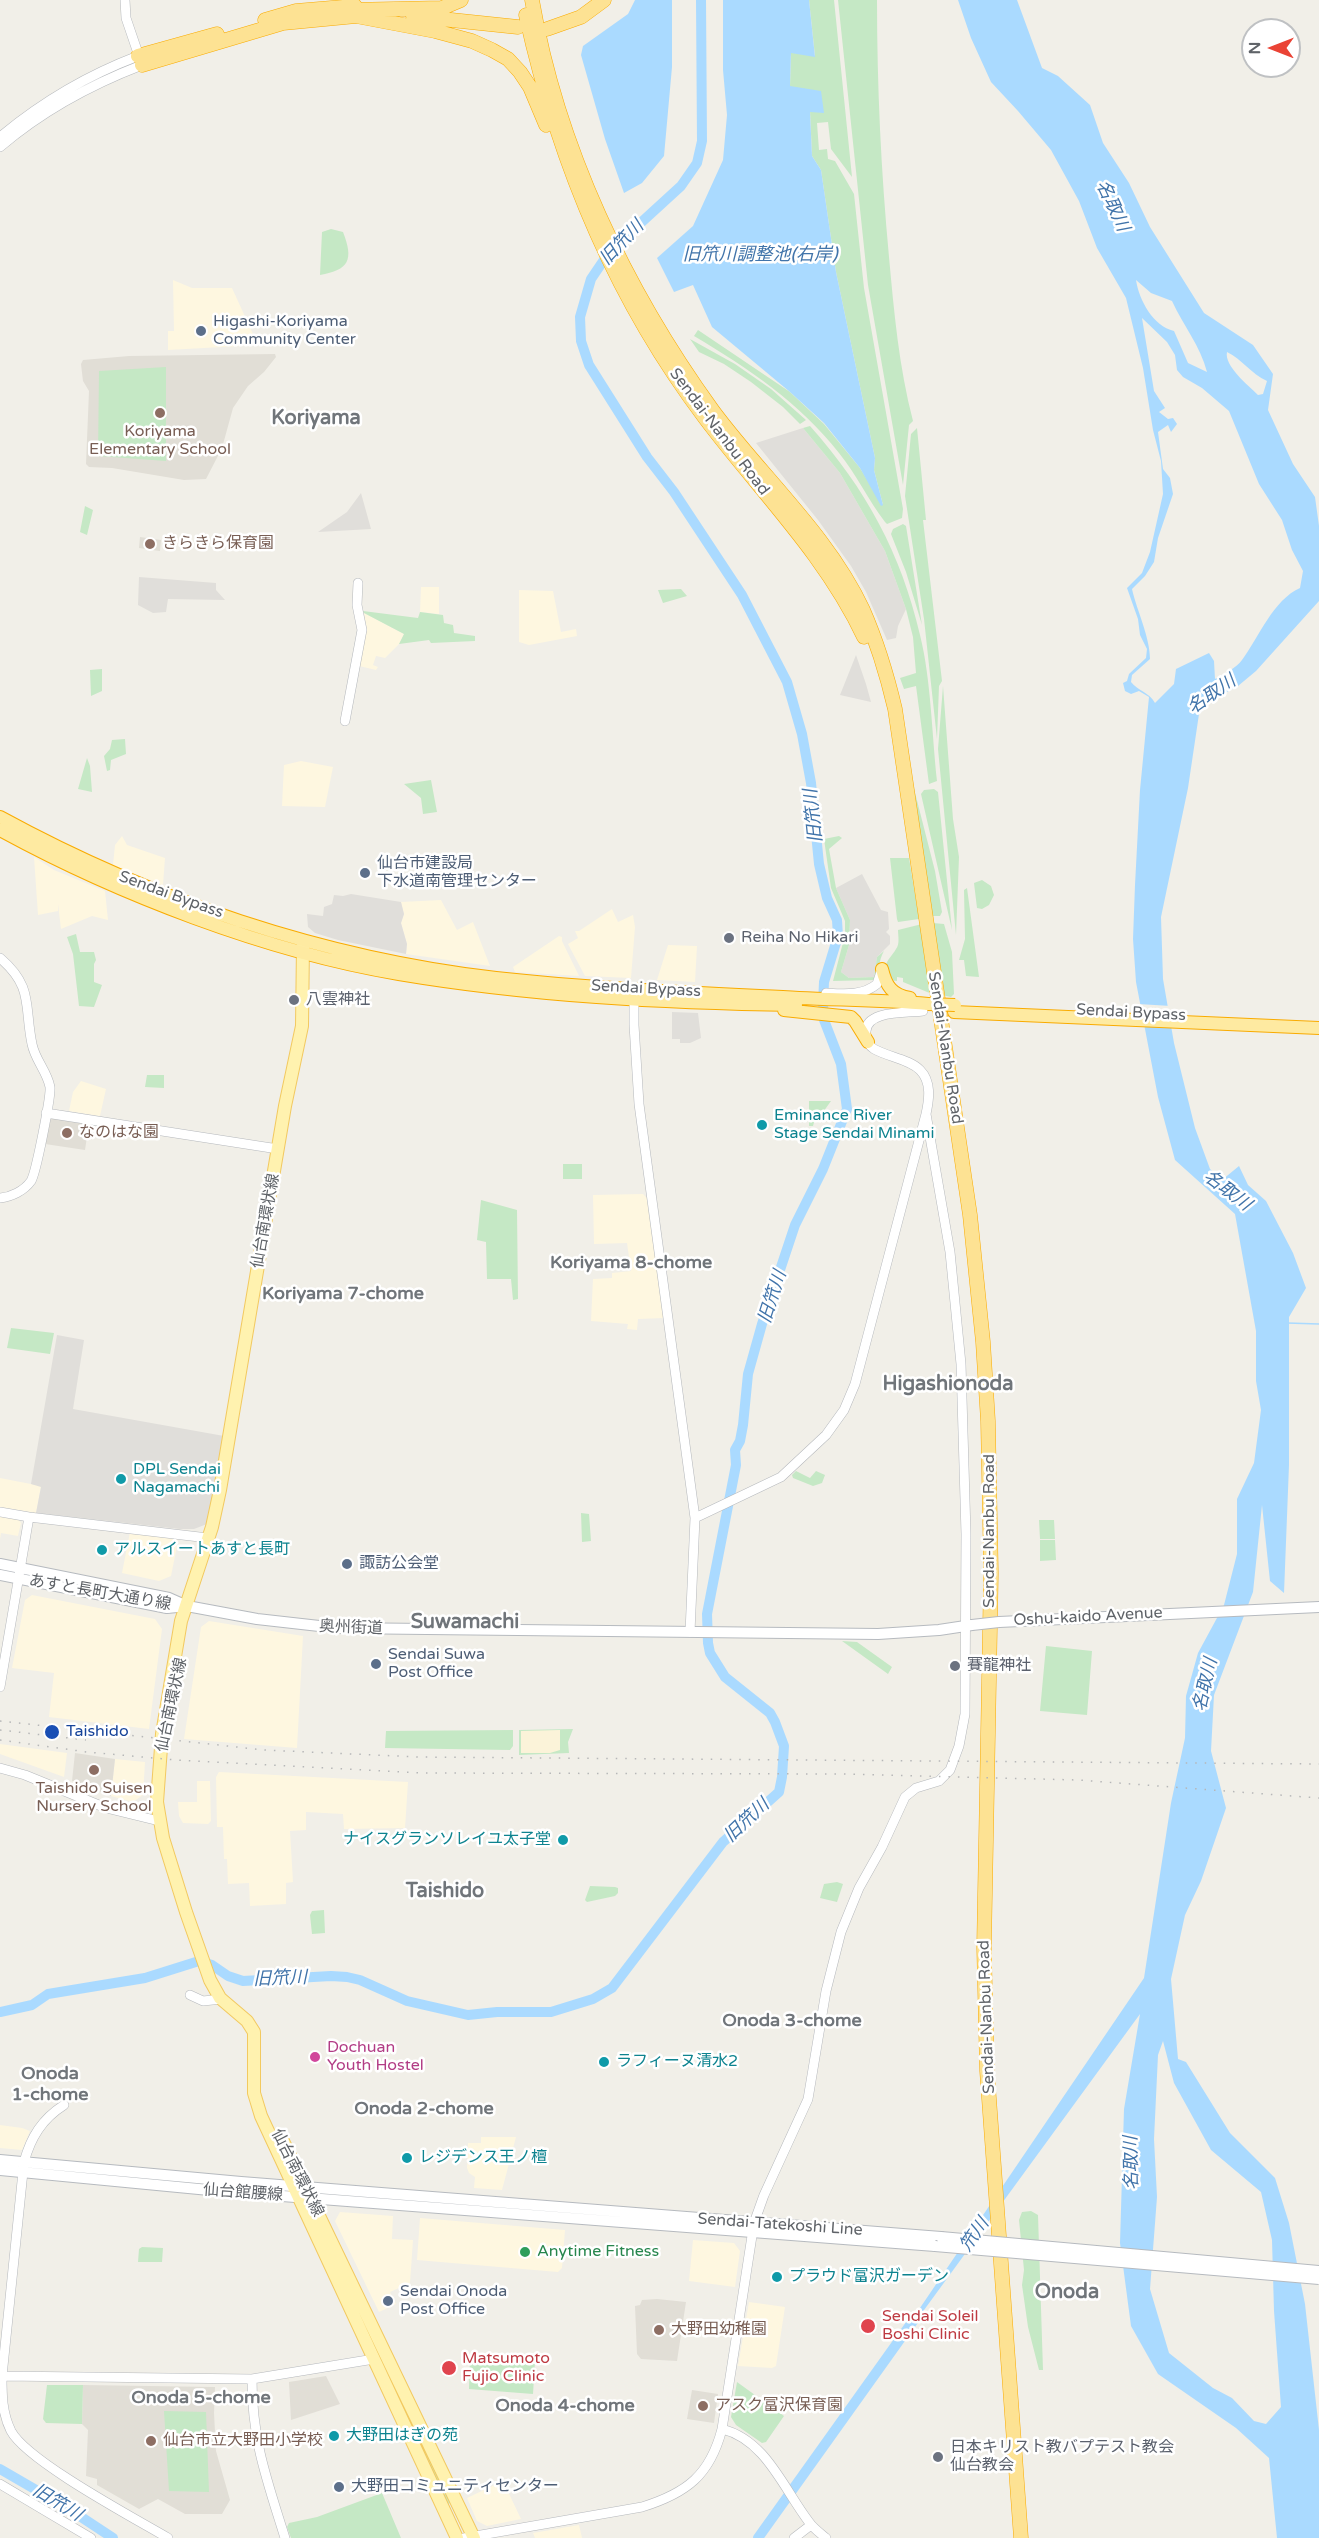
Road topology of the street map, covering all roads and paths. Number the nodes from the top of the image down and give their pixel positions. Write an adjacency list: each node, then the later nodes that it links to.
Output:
1 (125, 0): 11 (street)
2 (461, 0): 8 (highway)
3 (523, 0): 15 (highway, Sendai-Nanbu Road)
4 (532, 0): 14 (highway, Sendai-Nanbu Road)
5 (537, 0): 14 (highway)
6 (596, 0): 7 (highway)
7 (604, 0)
8 (370, 14): 9 (highway); 9 (highway); 10 (highway); 15 (highway)
9 (250, 30): 11 (highway)
10 (518, 30)
11 (140, 60): 12 (street); 13 (street)
12 (0, 137)
13 (0, 147)
14 (574, 150): 15 (highway, Sendai-Nanbu Road)
15 (600, 233): 62 (highway, Sendai-Nanbu Road)
16 (358, 583): 17 (street)
17 (345, 721)
18 (0, 817): 20 (highway, Sendai Bypass)
19 (0, 830): 21 (highway, Sendai Bypass)
20 (303, 938): 21 (main road, 仙台南環状線); 24 (highway, Sendai Bypass)
21 (302, 952): 24 (highway, Sendai Bypass); 34 (main road, 仙台南環状線)
22 (0, 958): 32 (street)
23 (882, 969): 26 (street); 27 (highway)
24 (634, 994): 25 (highway, Sendai Bypass); 25 (highway, Sendai Bypass); 38 (street)
25 (797, 1002): 26 (highway, Sendai Bypass); 26 (street)
26 (840, 1003): 27 (highway, Sendai Bypass); 31 (highway)
27 (926, 1007): 28 (highway, Sendai Bypass, bridge); 31 (street)
28 (960, 1008): 29 (highway, Sendai Bypass); 30 (highway, Sendai Bypass)
29 (1319, 1022)
30 (1319, 1029)
31 (868, 1042): 33 (street)
32 (46, 1113): 34 (street); 35 (street)
33 (926, 1114): 38 (street); 45 (street)
34 (278, 1149): 39 (main road, 仙台南環状線)
35 (0, 1198)
36 (0, 1512): 37 (street)
37 (29, 1517): 39 (street); 41 (street)
38 (695, 1518): 46 (street)
39 (208, 1538): 43 (main road, 仙台南環状線)
40 (0, 1564): 41 (main road, あすと長町大通り線)
41 (19, 1573): 42 (main road, あすと長町大通り線); 43 (main road, あすと長町大通り線); 48 (street)
42 (0, 1575)
43 (187, 1606): 46 (main road, 奥州街道); 50 (main road, 仙台南環状線)
44 (1319, 1607): 45 (main road, Oshu-kaido Avenue, bridge)
45 (969, 1626): 47 (main road, Oshu-kaido Avenue); 58 (street)
46 (693, 1632): 47 (main road, 奥州街道)
47 (713, 1632)
48 (0, 1687)
49 (0, 1768): 50 (street)
50 (159, 1821): 52 (main road, 仙台南環状線)
51 (190, 1995): 52 (street)
52 (222, 1999): 57 (main road, 仙台南環状線)
53 (64, 2105): 55 (street)
54 (0, 2160): 55 (main road, 仙台館腰線)
55 (23, 2167): 56 (main road, 仙台館腰線); 57 (main road, 仙台館腰線); 64 (street)
56 (0, 2170)
57 (302, 2192): 58 (main road, Sendai-Tatekoshi Line); 63 (main road, 仙台南環状線); 73 (main road, 仙台南環状線)
58 (753, 2227): 59 (main road, Sendai-Tatekoshi Line); 66 (street)
59 (938, 2242): 60 (main road, Sendai-Tatekoshi Line, bridge); 61 (main road, Sendai-Tatekoshi Line, bridge)
60 (1319, 2271)
61 (1319, 2279)
62 (1006, 2318): 76 (highway, Sendai-Nanbu Road); 77 (highway, Sendai-Nanbu Road)
63 (374, 2359): 65 (street); 72 (main road, 仙台南環状線)
64 (2, 2376): 65 (street); 70 (street)
65 (252, 2379): 71 (street)
66 (722, 2429): 68 (street); 73 (street)
67 (0, 2484): 69 (street)
68 (811, 2525): 74 (street); 75 (street)
69 (92, 2538)
70 (168, 2538)
71 (285, 2538)
72 (458, 2538)
73 (471, 2538)
74 (794, 2538)
75 (825, 2538)
76 (1021, 2538)
77 (1029, 2538)

